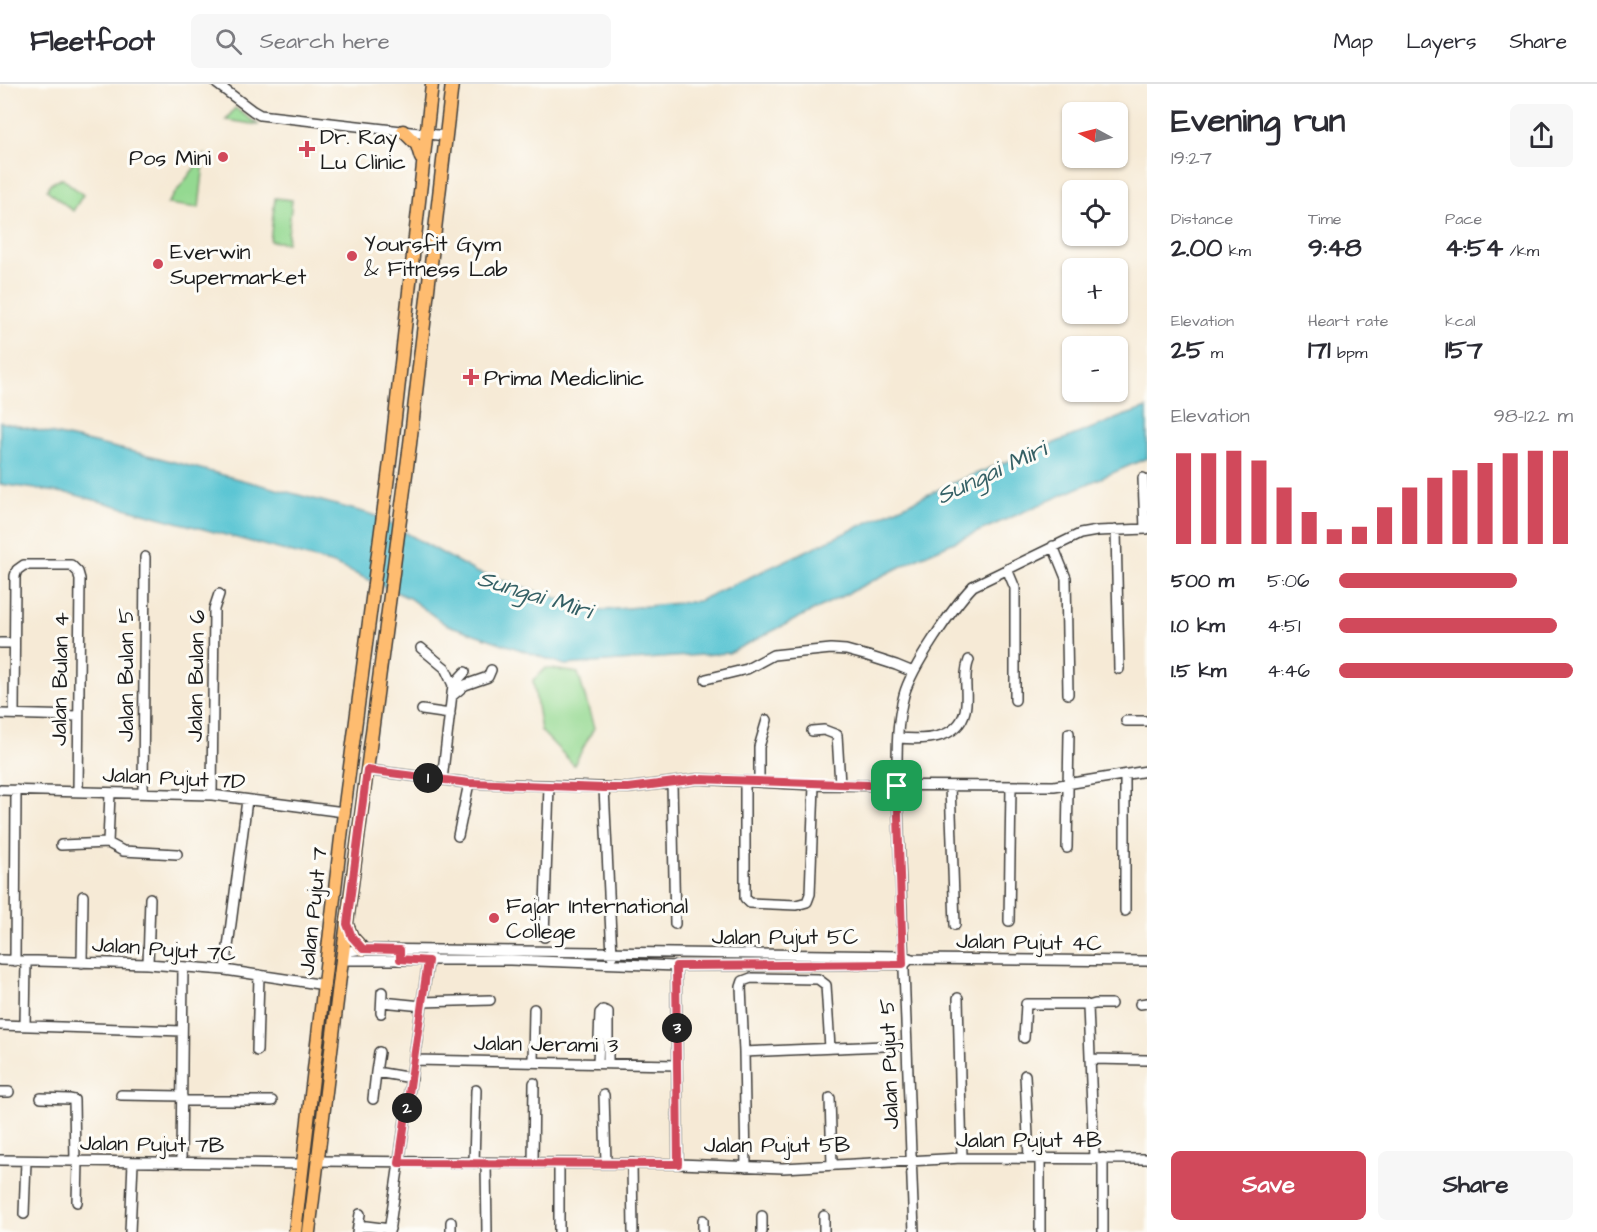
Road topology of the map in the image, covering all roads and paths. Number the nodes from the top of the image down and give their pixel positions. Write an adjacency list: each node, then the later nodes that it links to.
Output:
1 (217, 84): 5 (street)
2 (432, 84): 4 (main road, Jalan Pujut 7)
3 (452, 84): 7 (main road, Jalan Pujut 7)
4 (429, 109): 5 (main road); 6 (main road, Jalan Pujut 7)
5 (405, 131): 6 (street); 8 (main road)
6 (426, 134): 7 (street); 8 (main road, Jalan Pujut 7)
7 (446, 136): 40 (main road, Jalan Pujut 7)
8 (422, 165): 63 (main road, Jalan Pujut 7)
9 (1143, 478): 10 (street)
10 (1146, 529): 11 (street, Jalan Pujut 5)
11 (1116, 530): 12 (street, Jalan Pujut 5); 20 (street)
12 (1053, 546): 14 (street, Jalan Pujut 5); 26 (street)
13 (145, 557): 60 (street, Jalan Bulan 5)
14 (1007, 569): 23 (street, Jalan Pujut 5); 28 (street)
15 (219, 594): 61 (street, Jalan Bulan 6)
16 (0, 643): 17 (street)
17 (14, 643): 31 (street); 33 (street, Jalan Bulan 4)
18 (421, 648): 25 (street)
19 (969, 660): 39 (street)
20 (1119, 669)
21 (491, 670): 27 (street)
22 (465, 672): 25 (street)
23 (913, 672): 24 (street); 39 (street, Jalan Pujut 5)
24 (706, 680)
25 (453, 685): 27 (street)
26 (1068, 694)
27 (452, 696): 32 (street)
28 (1015, 700)
29 (422, 710): 32 (street)
30 (0, 714): 31 (street)
31 (14, 714): 33 (street)
32 (450, 714): 43 (street)
33 (78, 716): 58 (street, Jalan Bulan 4)
34 (767, 720): 45 (street)
35 (1126, 721): 36 (street)
36 (1147, 721)
37 (812, 731): 48 (street)
38 (1069, 733): 50 (street)
39 (898, 738): 52 (street, Jalan Pujut 5)
40 (367, 770): 43 (street); 73 (main road, Jalan Pujut 7)
41 (1147, 771): 42 (street)
42 (1125, 776): 50 (street); 71 (street)
43 (442, 780): 46 (street)
44 (745, 782): 45 (street); 47 (street); 49 (street)
45 (759, 782): 49 (street)
46 (469, 783): 51 (street); 64 (street)
47 (672, 783): 55 (street); 74 (street)
48 (840, 784): 49 (street); 52 (street)
49 (814, 785)
50 (1068, 785): 54 (street); 67 (street)
51 (549, 786): 55 (street); 76 (street)
52 (897, 786): 53 (street); 83 (street, Jalan Pujut 5)
53 (950, 786): 54 (street); 75 (street)
54 (1011, 787): 72 (street)
55 (604, 788): 79 (street)
56 (0, 790): 57 (street, Jalan Pujut 7D)
57 (16, 790): 58 (street, Jalan Pujut 7D); 85 (street)
58 (78, 791): 59 (street, Jalan Pujut 7D)
59 (110, 793): 60 (street, Jalan Pujut 7D); 65 (street)
60 (143, 793): 61 (street, Jalan Pujut 7D)
61 (212, 795): 62 (street, Jalan Pujut 7D)
62 (246, 800): 63 (street, Jalan Pujut 7D); 94 (street)
63 (345, 812): 96 (main road, Jalan Pujut 7)
64 (458, 836)
65 (108, 843): 66 (street); 68 (street)
66 (61, 845)
67 (1067, 848)
68 (177, 854)
69 (83, 896): 89 (street)
70 (150, 898): 90 (street)
71 (1125, 911)
72 (1010, 921)
73 (347, 924): 77 (main road); 82 (main road, Jalan Pujut 7)
74 (675, 924)
75 (955, 926)
76 (544, 937)
77 (363, 949): 80 (street, Jalan Pujut 5C); 82 (street, Jalan Pujut 5C)
78 (429, 950): 80 (street, Jalan Pujut 5C); 81 (street, Jalan Pujut 5C); 87 (street)
79 (612, 953): 81 (street, Jalan Pujut 5C); 83 (street, Jalan Pujut 5C); 91 (street)
80 (400, 955): 82 (street, Jalan Pujut 5C); 87 (street, Jalan Pujut 5C)
81 (510, 955): 87 (street, Jalan Pujut 5C); 91 (street, Jalan Pujut 5C)
82 (342, 956): 108 (main road); 140 (main road, Jalan Pujut 7)
83 (906, 959): 88 (street, Jalan Pujut 4C); 92 (street, Jalan Pujut 5C); 109 (street, Jalan Pujut 5)
84 (0, 960): 85 (street, Jalan Pujut 7C)
85 (15, 961): 86 (street, Jalan Pujut 7C)
86 (26, 961): 89 (street, Jalan Pujut 7C); 105 (street)
87 (428, 961): 99 (street)
88 (1147, 961)
89 (82, 963): 90 (street, Jalan Pujut 7C)
90 (148, 964): 93 (street, Jalan Pujut 7C)
91 (612, 965): 92 (street, Jalan Pujut 5C)
92 (676, 966): 118 (street)
93 (183, 967): 94 (street, Jalan Pujut 7C); 106 (street)
94 (225, 970): 95 (street, Jalan Pujut 7C)
95 (260, 975): 96 (street, Jalan Pujut 7C); 111 (street)
96 (325, 985): 108 (main road, Jalan Pujut 7)
97 (958, 998): 131 (street)
98 (490, 1000): 99 (street)
99 (422, 1004): 103 (street); 115 (street)
100 (1111, 1004): 101 (street)
101 (1088, 1006): 107 (street); 114 (street)
102 (534, 1009): 117 (street)
103 (381, 1013)
104 (0, 1025): 105 (street)
105 (25, 1026): 106 (street)
106 (182, 1031): 128 (street)
107 (1024, 1038)
108 (319, 1039): 149 (main road, Jalan Pujut 7)
109 (907, 1045): 110 (street); 137 (street, Jalan Pujut 5)
110 (830, 1048): 113 (street); 113 (street)
111 (257, 1051)
112 (379, 1052): 119 (street)
113 (744, 1052): 153 (street)
114 (1091, 1059): 116 (street); 134 (street)
115 (414, 1060): 117 (street, Jalan Jerami 3); 121 (street)
116 (1147, 1060)
117 (533, 1062): 118 (street, Jalan Jerami 3)
118 (677, 1065): 151 (street)
119 (376, 1072): 121 (street); 129 (street)
120 (1025, 1075): 132 (street)
121 (411, 1078): 143 (street)
122 (534, 1083): 146 (street)
123 (476, 1090): 144 (street)
124 (122, 1095): 128 (street)
125 (604, 1095): 147 (street)
126 (41, 1098): 139 (street)
127 (830, 1098): 152 (street)
128 (182, 1099): 130 (street); 142 (street)
129 (372, 1099)
130 (272, 1101)
131 (962, 1158): 132 (street, Jalan Pujut 4B); 137 (street, Jalan Pujut 4B)
132 (1029, 1158): 133 (street, Jalan Pujut 4B)
133 (1040, 1158): 134 (street, Jalan Pujut 4B); 172 (street)
134 (1099, 1158): 135 (street, Jalan Pujut 4B); 173 (street)
135 (1147, 1159)
136 (0, 1160): 138 (street, Jalan Pujut 7B)
137 (911, 1160): 152 (street, Jalan Pujut 5B); 171 (street, Jalan Pujut 5)
138 (26, 1161): 139 (street, Jalan Pujut 7B); 155 (street)
139 (77, 1161): 141 (street, Jalan Pujut 7B); 154 (street)
140 (318, 1161): 143 (street, Jalan Pujut 5B); 164 (main road, Jalan Pujut 7)
141 (133, 1162): 142 (street, Jalan Pujut 7B); 162 (street)
142 (181, 1163): 149 (street, Jalan Pujut 7B)
143 (399, 1163): 144 (street, Jalan Pujut 5B); 161 (street)
144 (474, 1163): 145 (street, Jalan Pujut 5B)
145 (486, 1163): 146 (street, Jalan Pujut 5B); 165 (street)
146 (533, 1163): 150 (street, Jalan Pujut 5B)
147 (606, 1163): 148 (street, Jalan Pujut 5B); 150 (street, Jalan Pujut 5B)
148 (632, 1163): 151 (street, Jalan Pujut 5B); 167 (street)
149 (303, 1164): 163 (main road, Jalan Pujut 7)
150 (559, 1164): 166 (street)
151 (678, 1164): 153 (street, Jalan Pujut 5B)
152 (832, 1165): 153 (street, Jalan Pujut 5B)
153 (746, 1167)
154 (77, 1202)
155 (24, 1214)
156 (360, 1214): 160 (street)
157 (762, 1216): 169 (street)
158 (824, 1216): 170 (street)
159 (703, 1220): 168 (street)
160 (358, 1229): 161 (street)
161 (389, 1230)
162 (130, 1232)
163 (295, 1232)
164 (309, 1232)
165 (487, 1232)
166 (559, 1232)
167 (633, 1232)
168 (703, 1232)
169 (762, 1232)
170 (824, 1232)
171 (914, 1232)
172 (1040, 1232)
173 (1103, 1232)

